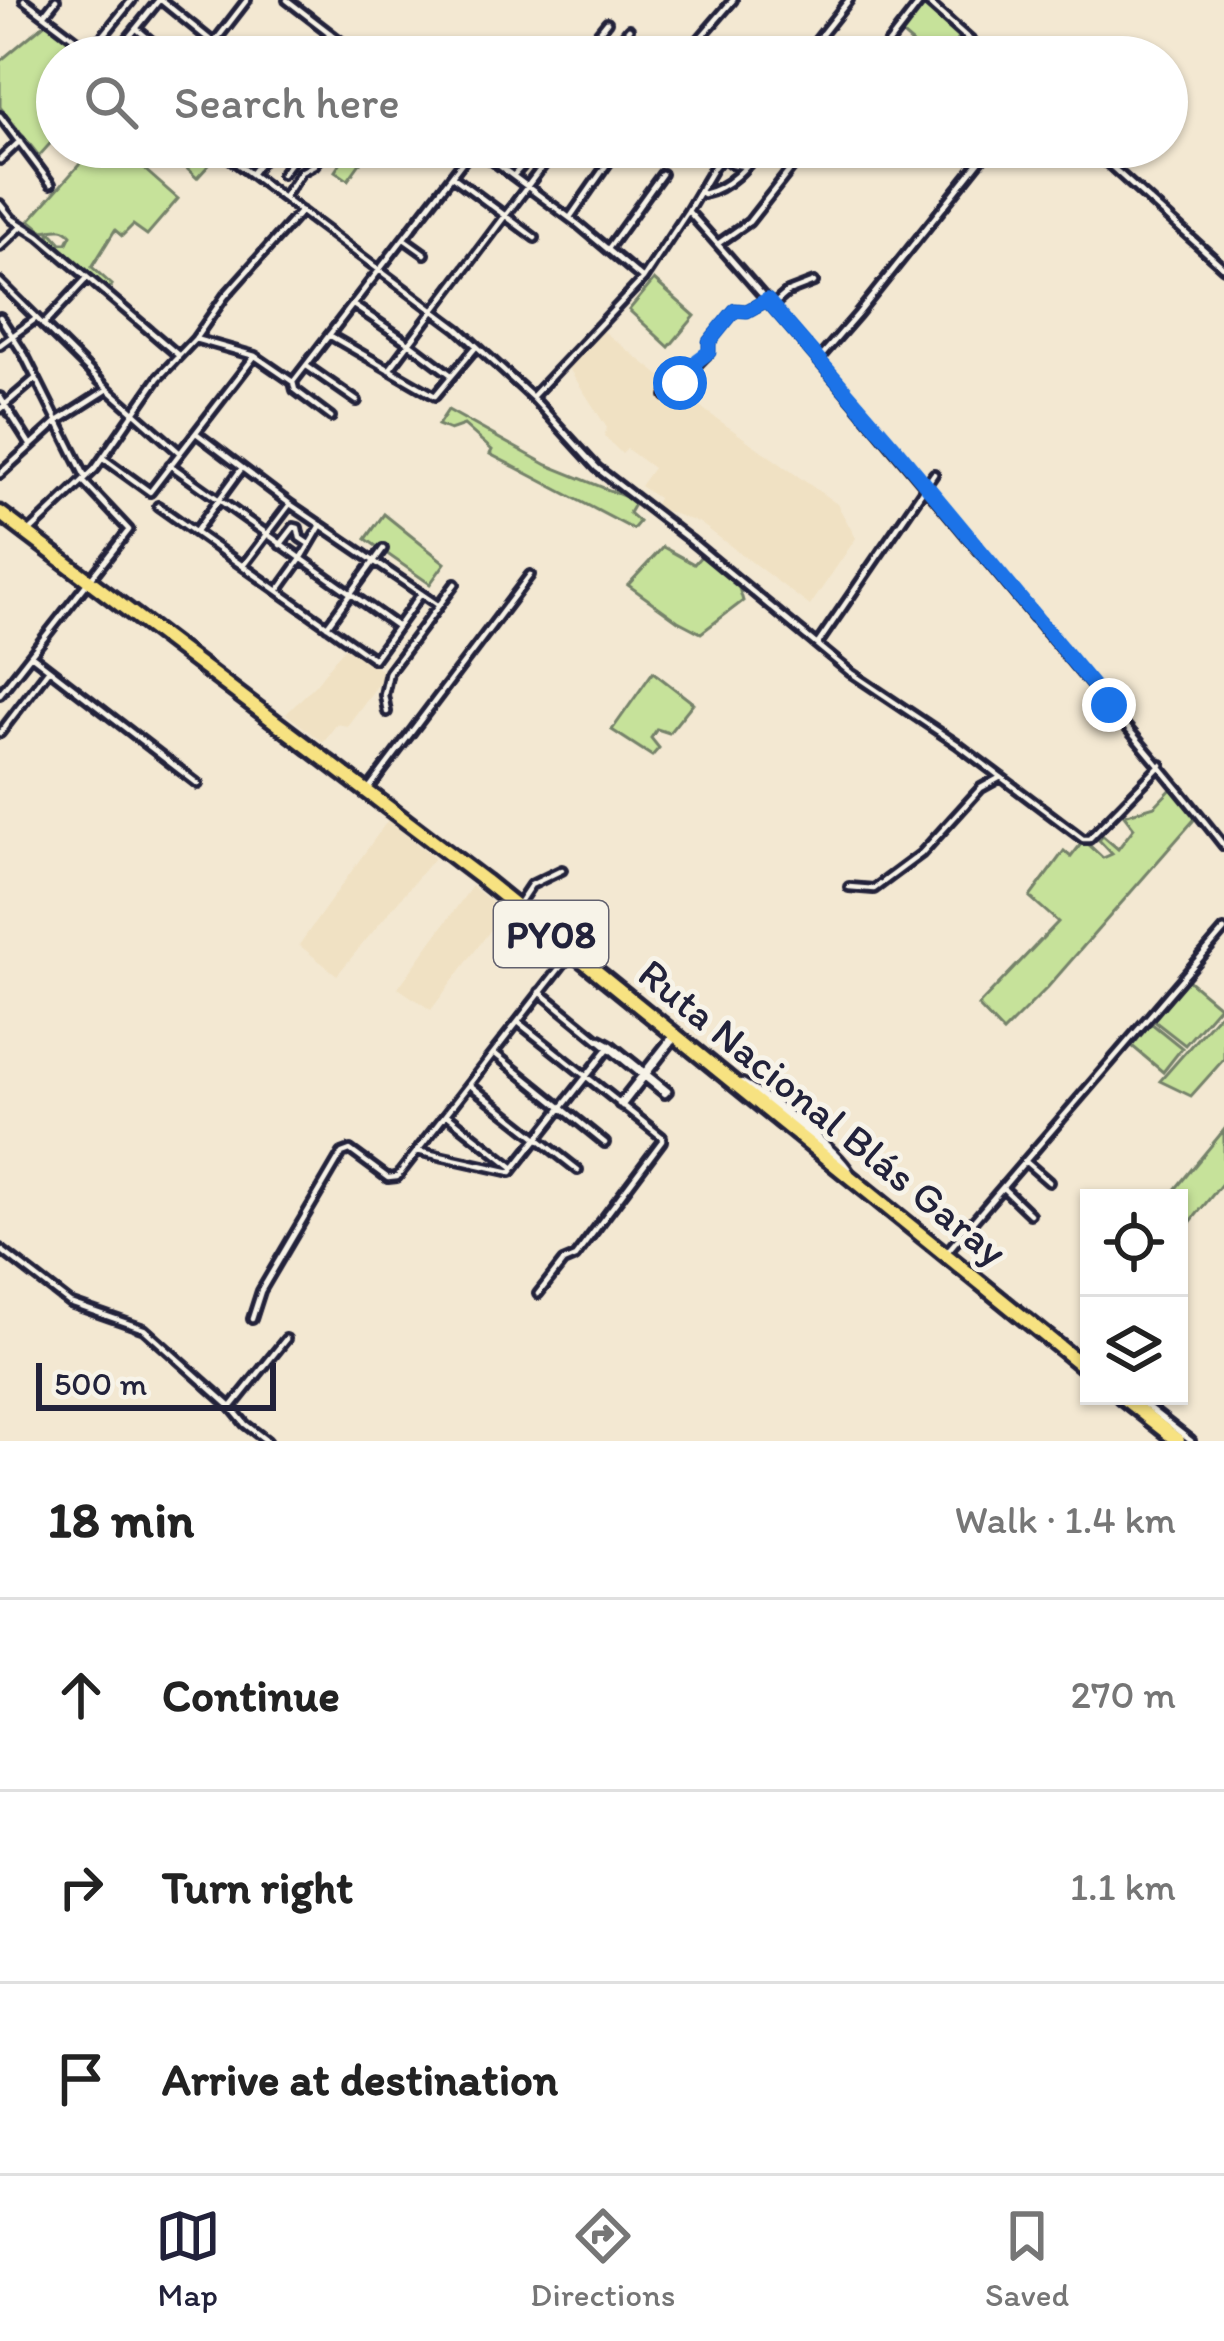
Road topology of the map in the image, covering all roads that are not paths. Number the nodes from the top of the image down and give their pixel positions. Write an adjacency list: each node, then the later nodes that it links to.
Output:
1 (24, 0): 12 (street)
2 (56, 0): 12 (street)
3 (131, 0): 18 (street)
4 (160, 0): 11 (street); 15 (street)
5 (184, 0): 11 (street)
6 (247, 0): 22 (street)
7 (286, 0): 16 (street)
8 (733, 0): 27 (street)
9 (849, 0): 28 (street)
10 (924, 0): 29 (street); 30 (street)
11 (175, 12): 21 (street)
12 (44, 15): 17 (street)
13 (607, 22): 25 (street)
14 (629, 28): 26 (street)
15 (136, 29): 19 (street); 20 (street)
16 (330, 33): 23 (street); 24 (street)
17 (72, 36)
18 (103, 36)
19 (130, 36)
20 (144, 36)
21 (204, 36)
22 (220, 36)
23 (328, 36)
24 (334, 36)
25 (596, 36)
26 (623, 36)
27 (702, 36)
28 (821, 36)
29 (895, 36)
30 (965, 36)
31 (0, 116): 32 (street)
32 (20, 141): 33 (street); 34 (street)
33 (0, 160)
34 (36, 163)
35 (39, 168): 55 (street)
36 (243, 168): 50 (street)
37 (256, 168): 50 (street)
38 (286, 168): 51 (street)
39 (458, 168): 53 (street)
40 (502, 168): 54 (street)
41 (520, 168): 54 (street)
42 (541, 168): 56 (street)
43 (604, 168): 63 (street)
44 (715, 168): 57 (street)
45 (744, 168): 57 (street)
46 (791, 168): 67 (street)
47 (974, 168): 91 (street)
48 (1113, 168): 71 (street)
49 (304, 169): 58 (street)
50 (251, 174): 58 (street)
51 (282, 174)
52 (662, 174): 69 (street)
53 (452, 176): 62 (street); 66 (street)
54 (513, 176): 56 (street)
55 (51, 184)
56 (527, 186): 62 (street); 63 (street)
57 (700, 190): 61 (street)
58 (283, 198): 60 (street)
59 (0, 204): 64 (street)
60 (301, 211): 72 (street); 85 (street)
61 (688, 212): 67 (street); 74 (street)
62 (505, 216): 65 (street); 79 (street)
63 (569, 218): 69 (street)
64 (21, 226): 68 (street); 73 (street)
65 (535, 238)
66 (404, 239): 70 (street); 72 (street)
67 (716, 242): 77 (street)
68 (0, 247)
69 (608, 249): 74 (street)
70 (425, 254)
71 (1224, 268)
72 (380, 270): 78 (street); 79 (street)
73 (87, 278): 82 (street); 89 (street)
74 (643, 279): 100 (street)
75 (0, 282): 81 (street)
76 (814, 282): 77 (street)
77 (769, 303): 91 (street); 98 (street)
78 (353, 305): 84 (street); 86 (street)
79 (434, 309): 86 (street); 88 (street)
80 (0, 317): 83 (street)
81 (36, 318): 82 (street); 83 (street)
82 (44, 325): 97 (street)
83 (13, 334): 87 (street); 95 (street)
84 (329, 335): 92 (street); 93 (street)
85 (195, 339): 89 (street); 90 (street)
86 (410, 343): 93 (street); 94 (street)
87 (0, 345)
88 (477, 346): 94 (street); 100 (street)
89 (178, 355): 103 (street)
90 (255, 356): 96 (street); 106 (street)
91 (818, 360): 115 (street)
92 (306, 365): 96 (street); 101 (street)
93 (389, 370): 94 (street)
94 (450, 374)
95 (36, 378): 102 (street); 105 (street)
96 (293, 382): 104 (street)
97 (108, 389): 103 (street); 105 (street)
98 (666, 396)
99 (0, 397): 102 (street)
100 (532, 397): 139 (street)
101 (357, 401)
102 (3, 407): 107 (street)
103 (133, 412): 108 (street); 109 (street)
104 (331, 417)
105 (58, 421): 107 (street); 114 (street)
106 (196, 433): 108 (street); 111 (street)
107 (31, 446): 112 (street)
108 (180, 453): 110 (street)
109 (103, 458): 110 (street); 114 (street)
110 (170, 465): 116 (street)
111 (242, 468): 116 (street); 117 (street)
112 (0, 474)
113 (934, 474): 115 (street)
114 (84, 480): 122 (street); 131 (street)
115 (925, 486): 139 (street); 145 (street)
116 (219, 500): 121 (street); 123 (street)
117 (290, 503): 120 (street); 123 (street)
118 (158, 506): 121 (street)
119 (0, 513): 122 (highway, Ruta Nacional Blás Garay / PY08)
120 (321, 525): 124 (street); 128 (street)
121 (195, 532): 129 (street)
122 (28, 533): 131 (highway, Ruta Nacional Blás Garay / PY08)
123 (266, 534): 125 (street); 129 (street)
124 (309, 544): 125 (street); 127 (street)
125 (280, 545): 127 (street)
126 (383, 549): 128 (street)
127 (301, 559): 133 (street); 134 (street)
128 (374, 561): 134 (street); 135 (street)
129 (243, 566): 133 (street)
130 (530, 575): 148 (street)
131 (88, 580): 140 (street); 148 (highway, Ruta Nacional Blás Garay / PY08)
132 (454, 584): 136 (street)
133 (278, 591): 137 (street)
134 (350, 593): 137 (street); 138 (street)
135 (421, 594): 136 (street); 138 (street)
136 (438, 605): 143 (street)
137 (327, 626): 138 (street)
138 (397, 626)
139 (817, 645): 146 (street)
140 (31, 655): 141 (street); 142 (street)
141 (50, 669): 144 (street); 147 (street)
142 (0, 694)
143 (387, 712)
144 (0, 733)
145 (1161, 765): 146 (street); 149 (street)
146 (1001, 777): 151 (street)
147 (198, 784)
148 (367, 791): 152 (highway, Ruta Nacional Blás Garay / PY08)
149 (1224, 846)
150 (562, 870): 152 (street)
151 (849, 887)
152 (517, 906): 154 (highway, Ruta Nacional Blás Garay / PY08)
153 (1224, 930): 169 (street)
154 (573, 951): 155 (street); 157 (highway, Ruta Nacional Blás Garay / PY08)
155 (541, 992): 156 (street); 158 (street)
156 (518, 1022): 159 (street); 161 (street)
157 (675, 1035): 160 (street); 176 (highway, Ruta Nacional Blás Garay / PY08)
158 (610, 1047): 160 (street); 161 (street)
159 (494, 1053): 162 (street); 164 (street)
160 (644, 1075): 163 (street)
161 (586, 1078): 163 (street); 164 (street)
162 (469, 1084): 165 (street); 166 (street)
163 (621, 1105): 177 (street)
164 (562, 1108): 166 (street); 167 (street)
165 (446, 1114): 168 (street); 170 (street)
166 (538, 1138): 170 (street); 171 (street)
167 (605, 1143)
168 (418, 1150): 170 (street); 178 (street)
169 (1025, 1161): 172 (street); 173 (street)
170 (514, 1168)
171 (578, 1170)
172 (1049, 1182)
173 (1003, 1188): 174 (street); 176 (street)
174 (1030, 1214)
175 (0, 1249): 183 (street)
176 (945, 1254): 180 (highway, Ruta Nacional Blás Garay / PY08)
177 (538, 1294)
178 (252, 1319)
179 (286, 1340): 183 (street)
180 (1080, 1365)
181 (1132, 1405): 185 (highway)
182 (1145, 1405): 186 (street)
183 (231, 1407): 184 (street)
184 (267, 1441)
185 (1178, 1441)
186 (1191, 1441)

